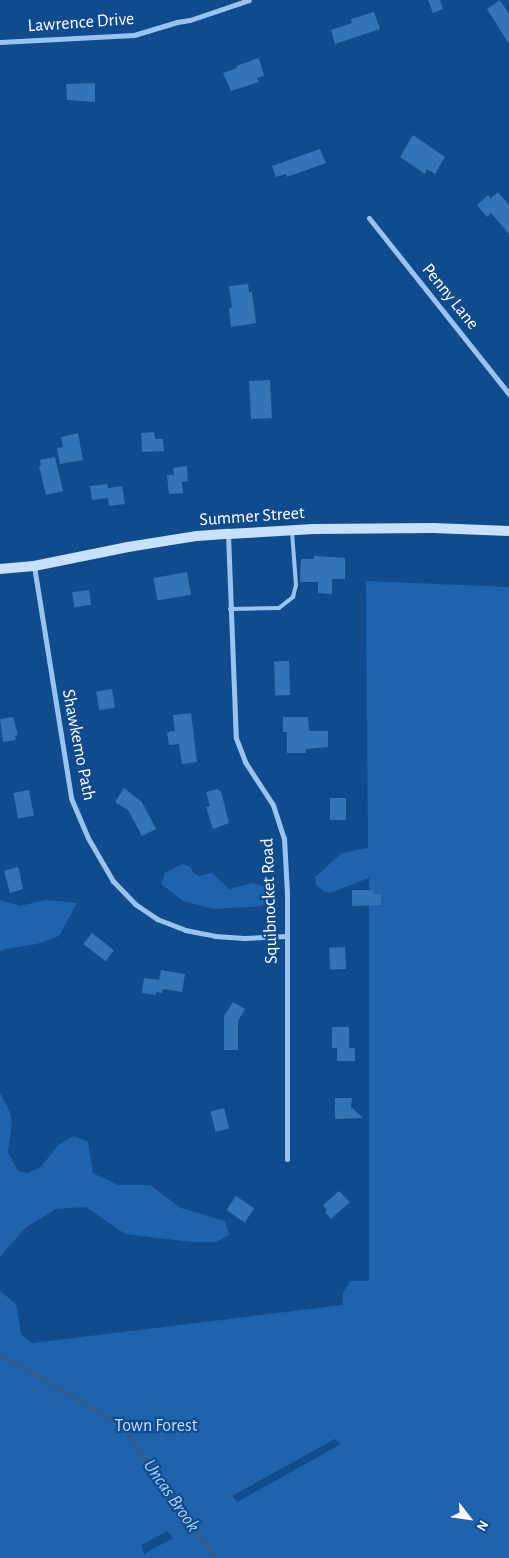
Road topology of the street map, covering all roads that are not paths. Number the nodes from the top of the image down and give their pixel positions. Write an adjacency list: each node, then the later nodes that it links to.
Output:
1 (249, 0): 2 (street, Lawrence Drive)
2 (0, 42)
3 (369, 218): 4 (street, Penny Lane)
4 (509, 394)
5 (292, 530): 6 (main road, Summer Street); 7 (main road, Summer Street); 10 (lane)
6 (509, 531)
7 (228, 534): 8 (main road, Summer Street); 10 (street, Squibnocket Road)
8 (34, 566): 9 (main road, Summer Street); 11 (street, Shawkemo Path)
9 (0, 569)
10 (230, 609): 11 (street, Squibnocket Road)
11 (286, 936): 12 (street, Squibnocket Road)
12 (287, 1159)

